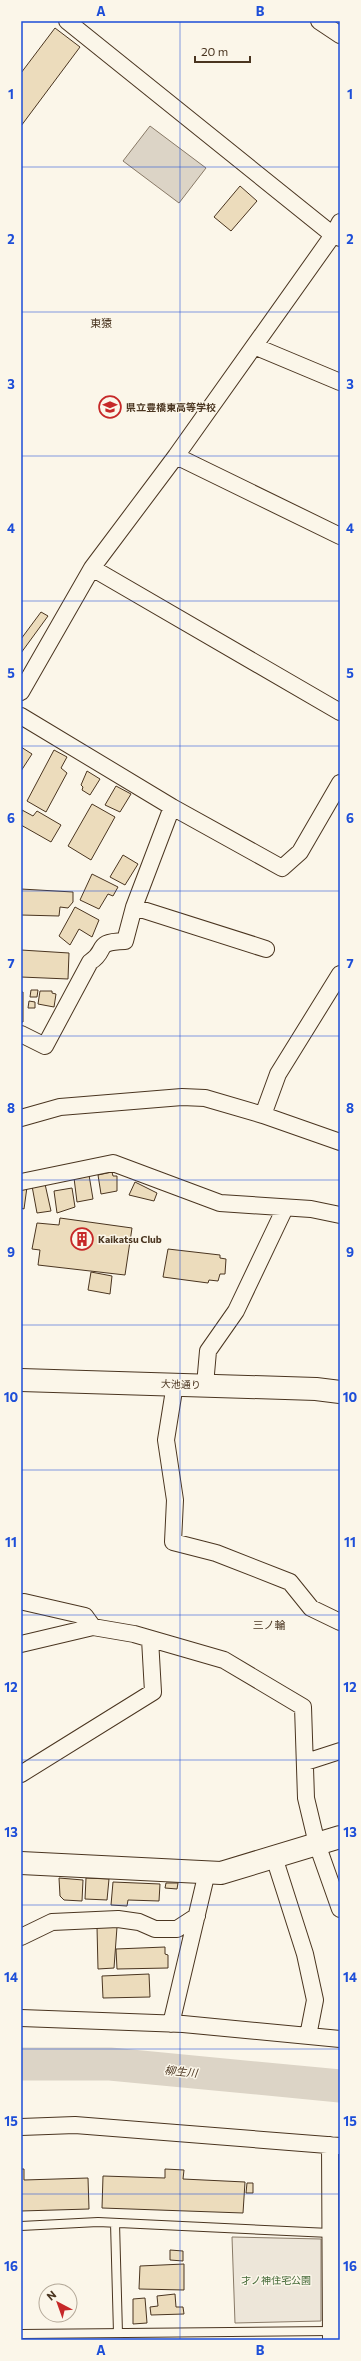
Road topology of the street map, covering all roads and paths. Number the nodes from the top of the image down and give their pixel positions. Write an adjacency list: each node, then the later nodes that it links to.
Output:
1 (67, 21): 3 (street)
2 (320, 21): 4 (street)
3 (83, 26): 5 (street)
4 (340, 35)
5 (338, 232): 6 (street)
6 (254, 346): 7 (street); 8 (street)
7 (340, 382)
8 (176, 456): 9 (street); 10 (street)
9 (340, 536)
10 (92, 568): 11 (street); 12 (street)
11 (21, 692)
12 (340, 712)
13 (21, 716): 15 (street)
14 (340, 783): 15 (street)
15 (172, 807): 16 (street)
16 (134, 907): 17 (street); 19 (street)
17 (266, 949)
18 (340, 974): 20 (street)
19 (21, 1034)
20 (263, 1114): 21 (street); 22 (street)
21 (21, 1118)
22 (340, 1142)
23 (21, 1182): 24 (street)
24 (285, 1208): 25 (street); 28 (street)
25 (340, 1215)
26 (21, 1380): 27 (street, 大池通り)
27 (175, 1384): 28 (street, 大池通り); 31 (street)
28 (205, 1385): 29 (street, 大池通り)
29 (340, 1392)
30 (22, 1605): 32 (street)
31 (340, 1622)
32 (93, 1627): 33 (street); 34 (street)
33 (150, 1639): 36 (street); 37 (street)
34 (21, 1644)
35 (340, 1751): 36 (street)
36 (306, 1762): 39 (street)
37 (21, 1774)
38 (340, 1837): 39 (street)
39 (316, 1844): 40 (street); 43 (street)
40 (274, 1857): 42 (street); 48 (street)
41 (21, 1864): 42 (street)
42 (207, 1872): 44 (street)
43 (339, 1903)
44 (196, 1916): 45 (street); 47 (street)
45 (21, 1937)
46 (21, 2018): 47 (street)
47 (171, 2024): 48 (street)
48 (308, 2036): 49 (street)
49 (340, 2039)
50 (21, 2127): 51 (street)
51 (335, 2146): 54 (street)
52 (115, 2223): 53 (lane); 54 (lane); 55 (lane)
53 (21, 2226)
54 (330, 2233): 57 (street)
55 (118, 2333): 56 (lane); 57 (lane)
56 (21, 2334)
57 (330, 2335)

